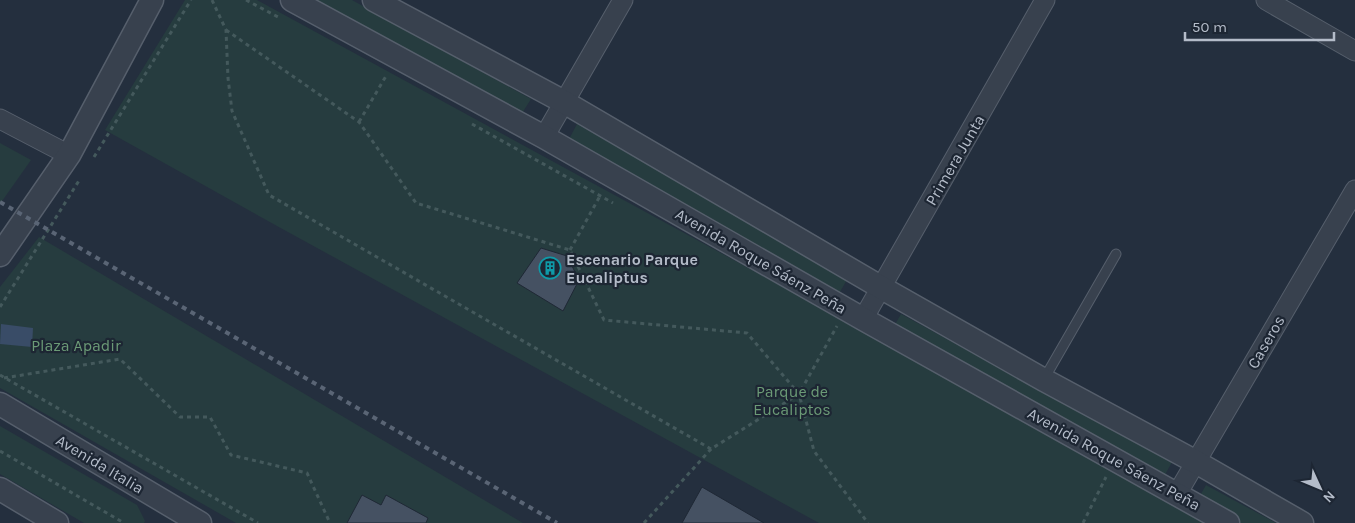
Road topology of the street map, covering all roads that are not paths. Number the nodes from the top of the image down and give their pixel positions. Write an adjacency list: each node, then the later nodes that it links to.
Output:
1 (152, 0): 11 (street)
2 (374, 0): 8 (street)
3 (624, 0): 8 (street)
4 (1045, 0): 15 (street, Primera Junta)
5 (1266, 0): 7 (street)
6 (287, 10): 10 (street, Avenida Roque Sáenz Peña)
7 (1355, 51)
8 (564, 102): 10 (street); 15 (street)
9 (0, 119): 11 (street)
10 (544, 137): 16 (street, Avenida Roque Sáenz Peña)
11 (69, 155): 14 (street)
12 (1355, 190): 19 (street, Caseros)
13 (1116, 254): 17 (lane)
14 (0, 255)
15 (882, 288): 16 (street, Primera Junta); 17 (street)
16 (863, 319): 21 (street, Avenida Roque Sáenz Peña)
17 (1044, 380): 19 (street)
18 (0, 404): 22 (street, Avenida Italia)
19 (1196, 462): 21 (street, Caseros); 25 (street)
20 (0, 489): 23 (street)
21 (1178, 494): 24 (street, Avenida Roque Sáenz Peña)
22 (189, 520)
23 (57, 523)
24 (1228, 523)
25 (1302, 523)

